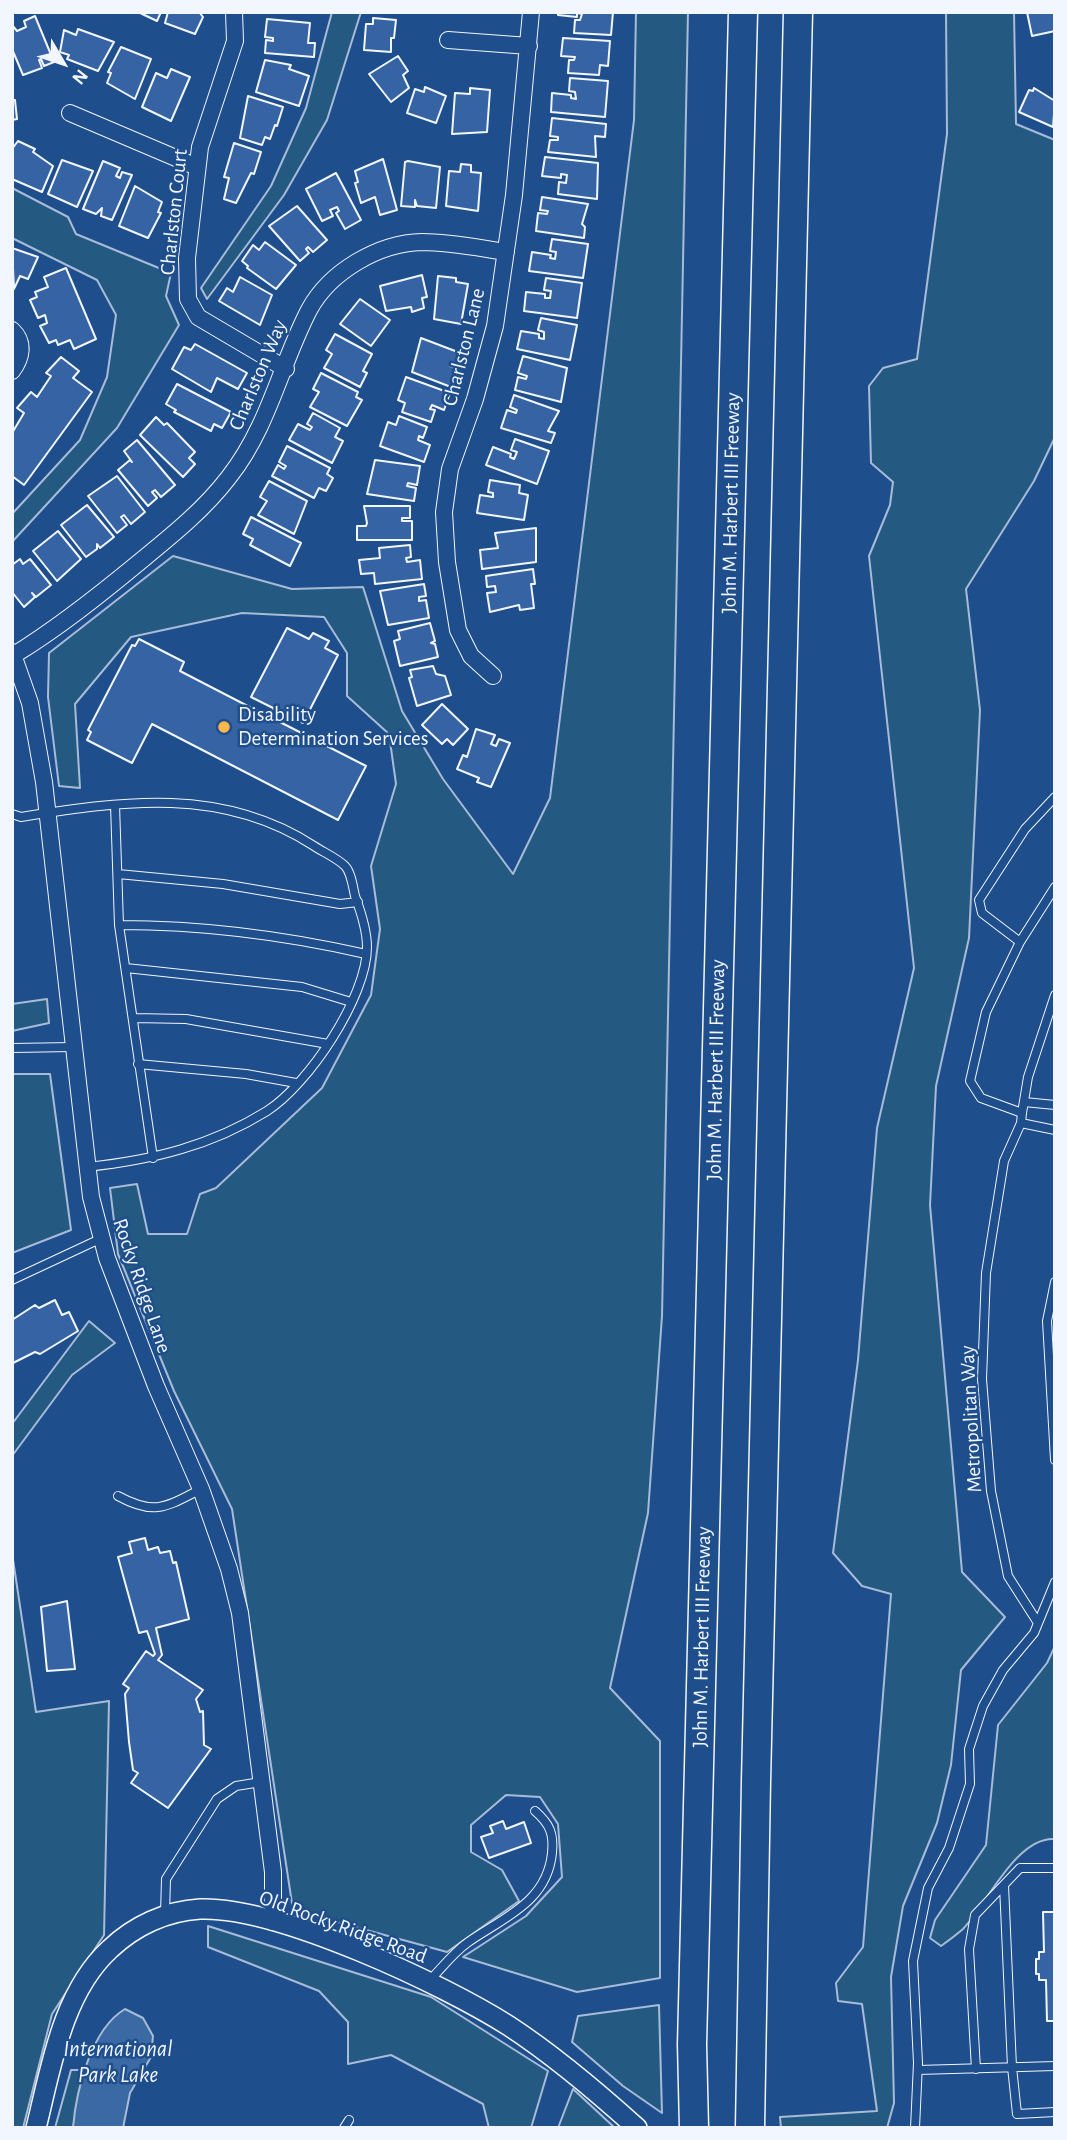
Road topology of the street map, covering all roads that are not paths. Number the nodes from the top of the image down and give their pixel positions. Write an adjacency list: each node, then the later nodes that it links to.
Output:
1 (234, 12): 8 (street, Charlston Court)
2 (531, 12): 6 (street, Charlston Lane)
3 (743, 12): 62 (highway, John M. Harbert III Freeway)
4 (798, 12): 63 (highway)
5 (448, 40): 6 (street)
6 (529, 46): 9 (street, Charlston Lane)
7 (70, 113): 8 (street)
8 (197, 167): 11 (street, Charlston Court)
9 (506, 252): 11 (street, Charlston Way); 14 (street, Charlston Lane)
10 (12, 330): 12 (street)
11 (286, 369): 13 (street, Charlston Way)
12 (12, 371)
13 (13, 653): 17 (street, Rocky Ridge Lane)
14 (493, 676)
15 (1055, 797): 23 (lane)
16 (116, 806): 17 (lane); 19 (lane); 21 (lane)
17 (48, 813): 18 (lane); 30 (street, Rocky Ridge Lane)
18 (12, 814)
19 (118, 874): 21 (lane); 22 (lane)
20 (1055, 887): 23 (lane)
21 (358, 902): 24 (lane)
22 (119, 925): 24 (lane); 25 (lane)
23 (1020, 942): 36 (lane)
24 (366, 954): 27 (lane)
25 (126, 968): 27 (lane); 28 (lane)
26 (1055, 995): 34 (lane, Metropolitan Way)
27 (351, 1002): 29 (lane)
28 (133, 1018): 29 (lane); 32 (lane)
29 (328, 1044): 33 (lane)
30 (73, 1047): 31 (lane); 39 (street, Rocky Ridge Lane)
31 (12, 1048)
32 (138, 1064): 33 (lane); 38 (lane)
33 (296, 1083): 38 (lane)
34 (1024, 1102): 35 (lane); 36 (lane, Metropolitan Way)
35 (1055, 1105)
36 (1021, 1118): 37 (lane); 47 (lane, Metropolitan Way)
37 (1055, 1130)
38 (153, 1158): 39 (lane)
39 (87, 1167): 40 (street, Rocky Ridge Lane)
40 (102, 1238): 41 (lane); 44 (street, Rocky Ridge Lane)
41 (12, 1280)
42 (1055, 1282): 43 (lane)
43 (1055, 1460)
44 (201, 1489): 45 (lane); 48 (street, Rocky Ridge Lane)
45 (118, 1496)
46 (1055, 1583): 47 (lane)
47 (1038, 1623): 58 (lane)
48 (261, 1782): 52 (lane); 53 (street, Rocky Ridge Lane)
49 (535, 1811): 54 (lane)
50 (1055, 1868): 51 (lane)
51 (1004, 1885): 56 (lane); 57 (lane)
52 (165, 1915): 53 (street, Old Rocky Ridge Road); 60 (street, Old Rocky Ridge Road)
53 (273, 1922): 54 (street, Old Rocky Ridge Road)
54 (429, 1981): 61 (street, Old Rocky Ridge Road)
55 (1055, 2066): 56 (lane)
56 (1012, 2067): 57 (lane); 59 (lane)
57 (976, 2068): 58 (lane)
58 (918, 2070): 64 (lane)
59 (1055, 2112)
60 (36, 2128)
61 (637, 2128)
62 (694, 2128)
63 (750, 2128)
64 (915, 2128)

